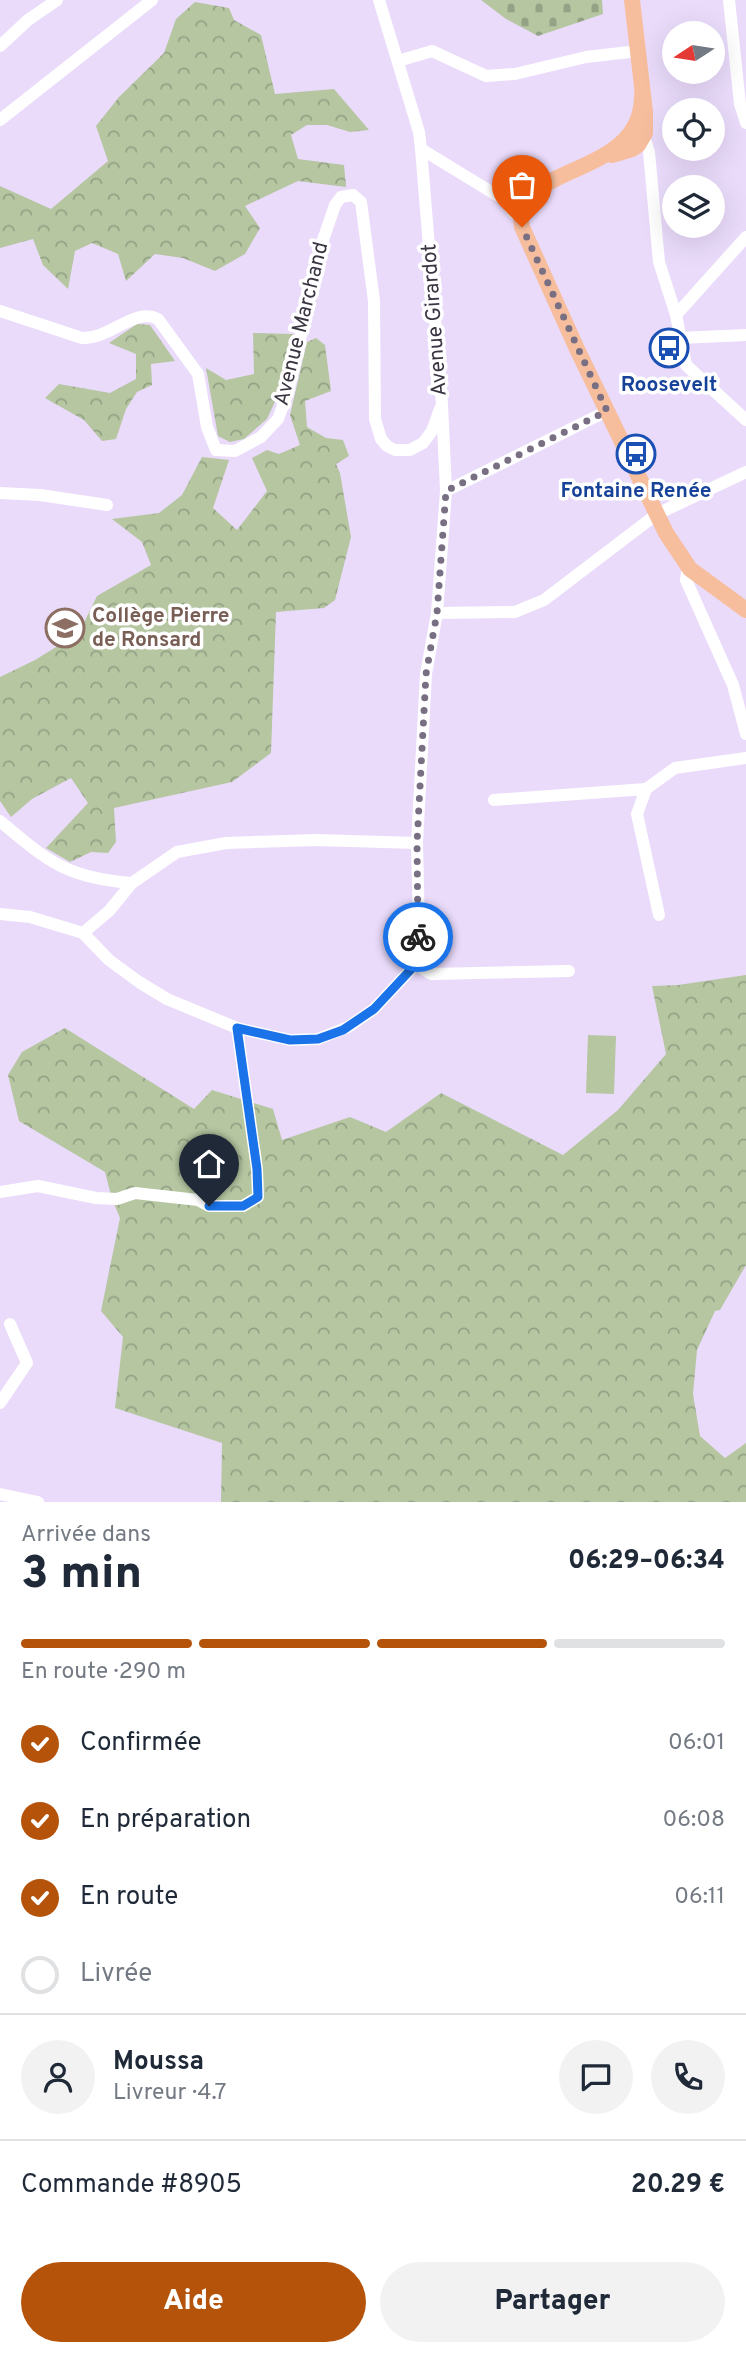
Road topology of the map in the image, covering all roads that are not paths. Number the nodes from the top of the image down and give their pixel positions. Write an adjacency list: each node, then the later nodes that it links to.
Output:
1 (57, 0): 6 (street)
2 (152, 0): 9 (street)
3 (379, 0): 8 (street, Avenue Girardot)
4 (632, 0): 7 (main road)
5 (729, 0): 10 (street)
6 (0, 46)
7 (638, 51): 8 (street); 11 (main road)
8 (398, 61): 13 (street, Avenue Girardot)
9 (0, 120)
10 (746, 123)
11 (638, 131): 12 (main road); 14 (main road); 15 (street)
12 (635, 147): 14 (main road); 15 (street)
13 (421, 149): 16 (street); 22 (street, Avenue Girardot)
14 (599, 158): 16 (main road)
15 (653, 186): 19 (street)
16 (521, 216): 23 (main road)
17 (746, 237): 19 (street)
18 (0, 311): 22 (street, Avenue Marchand)
19 (676, 315): 21 (street)
20 (746, 335): 21 (street)
21 (680, 338): 24 (street)
22 (442, 404): 26 (street, Avenue Girardot)
23 (607, 411): 26 (street); 29 (main road)
24 (746, 420)
25 (746, 472): 29 (street)
26 (446, 491): 32 (street, Avenue Girardot)
27 (0, 493): 28 (street)
28 (107, 505)
29 (657, 514): 30 (main road); 32 (street)
30 (690, 569): 31 (main road); 33 (street)
31 (746, 610)
32 (437, 613): 38 (street, Avenue Girardot)
33 (746, 734)
34 (746, 758): 35 (street)
35 (646, 789): 36 (street); 41 (street)
36 (494, 800)
37 (0, 821): 39 (street)
38 (417, 843): 39 (street); 43 (street, Avenue Girardot)
39 (132, 883): 42 (street)
40 (0, 915): 42 (street)
41 (659, 915)
42 (82, 933): 45 (street)
43 (416, 964): 44 (street); 45 (street)
44 (569, 971)
45 (237, 1028): 46 (street)
46 (0, 1192)
47 (10, 1324): 48 (street)
48 (0, 1403)
49 (0, 1494): 50 (street)
50 (38, 1502)

